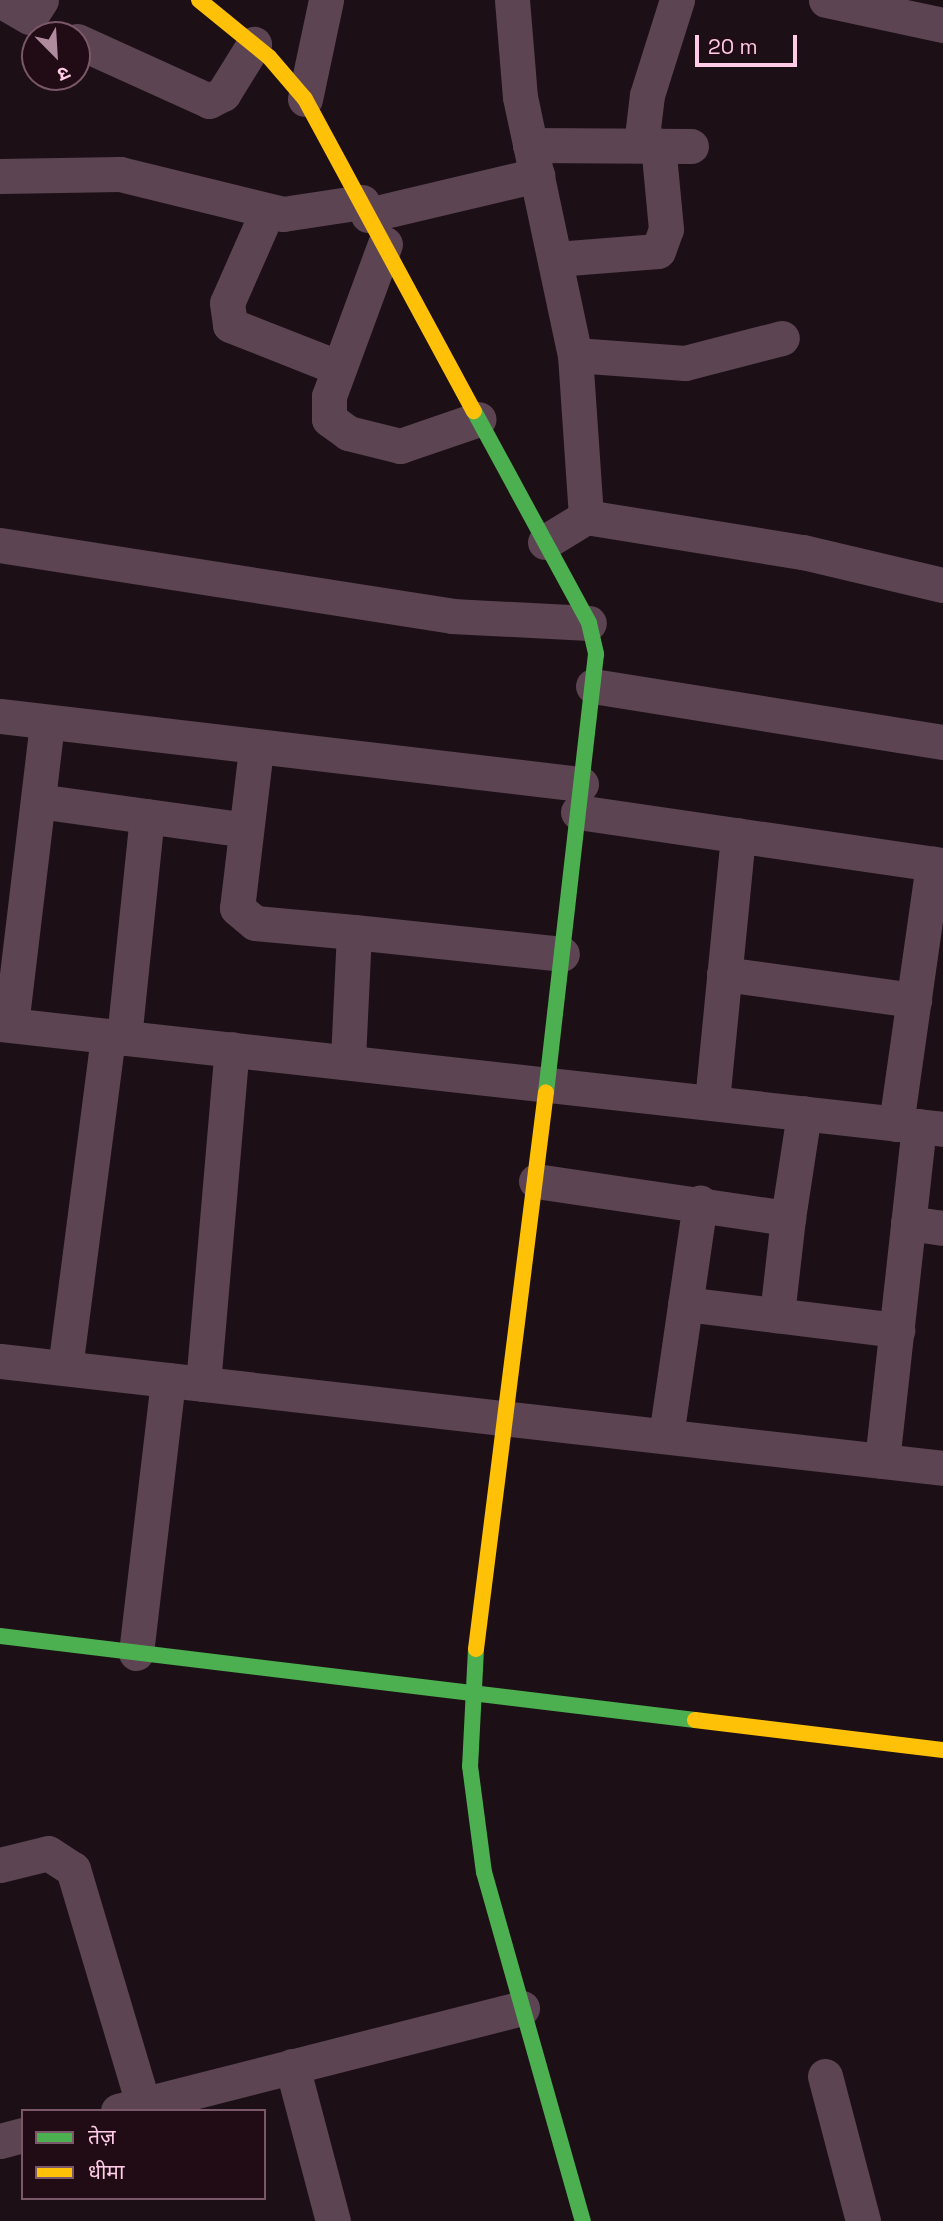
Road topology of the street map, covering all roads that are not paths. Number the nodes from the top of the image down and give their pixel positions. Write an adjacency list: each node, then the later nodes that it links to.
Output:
1 (0, 0): 7 (street)
2 (199, 0): 10 (street)
3 (326, 0): 12 (street)
4 (512, 0): 14 (street)
5 (677, 0): 13 (street)
6 (826, 0): 9 (street)
7 (35, 8): 8 (street)
8 (50, 21)
9 (943, 24)
10 (254, 44): 11 (street); 12 (street)
11 (91, 47)
12 (305, 99): 17 (street)
13 (663, 145): 14 (street); 18 (street)
14 (533, 160): 17 (street); 18 (street)
15 (0, 176): 16 (street)
16 (267, 212): 17 (street); 21 (street)
17 (372, 220): 21 (street); 22 (street)
18 (556, 259): 20 (street)
19 (782, 338): 20 (street)
20 (575, 355): 23 (street)
21 (339, 368): 22 (street)
22 (479, 419): 24 (street)
23 (586, 517): 24 (street); 26 (street)
24 (545, 542): 27 (street)
25 (0, 545): 27 (street)
26 (943, 585)
27 (589, 623): 28 (street)
28 (593, 686): 31 (street); 33 (street)
29 (0, 716): 30 (street)
30 (47, 725): 32 (street); 34 (street)
31 (943, 742)
32 (256, 749): 33 (street); 36 (street)
33 (580, 798): 37 (street); 41 (street)
34 (38, 801): 35 (street); 39 (street)
35 (147, 816): 36 (street); 45 (street)
36 (246, 830): 40 (street)
37 (738, 835): 38 (street); 42 (street)
38 (938, 864): 43 (street)
39 (13, 892): 44 (street)
40 (354, 932): 41 (street); 47 (street)
41 (562, 954): 48 (street)
42 (724, 974): 43 (street); 49 (street)
43 (914, 1000): 51 (street)
44 (6, 1025): 45 (street)
45 (116, 1037): 46 (street); 61 (street)
46 (232, 1049): 47 (street); 63 (street)
47 (348, 1060): 48 (street)
48 (548, 1081): 49 (street); 52 (street)
49 (712, 1101): 50 (street)
50 (804, 1113): 51 (street); 54 (street)
51 (919, 1126): 55 (street)
52 (536, 1181): 53 (street); 64 (street)
53 (700, 1202): 54 (street); 57 (street)
54 (788, 1218): 58 (street)
55 (908, 1223): 56 (street); 59 (street)
56 (943, 1228)
57 (685, 1304): 58 (street); 65 (street)
58 (777, 1315): 59 (street)
59 (897, 1330): 66 (street)
60 (0, 1361): 61 (street)
61 (65, 1368): 62 (street)
62 (168, 1380): 63 (street); 69 (street)
63 (203, 1384): 64 (street)
64 (509, 1418): 65 (street); 70 (street)
65 (666, 1436): 66 (street)
66 (882, 1461): 67 (street)
67 (943, 1468)
68 (0, 1636): 69 (street)
69 (136, 1653): 70 (street)
70 (470, 1694): 71 (street); 73 (street)
71 (943, 1750)
72 (0, 1865): 76 (street)
73 (522, 2008): 74 (street); 80 (street)
74 (292, 2066): 76 (street); 79 (street)
75 (825, 2076): 81 (street)
76 (131, 2108)
77 (21, 2136): 78 (street)
78 (0, 2141)
79 (333, 2221)
80 (583, 2221)
81 (863, 2221)

